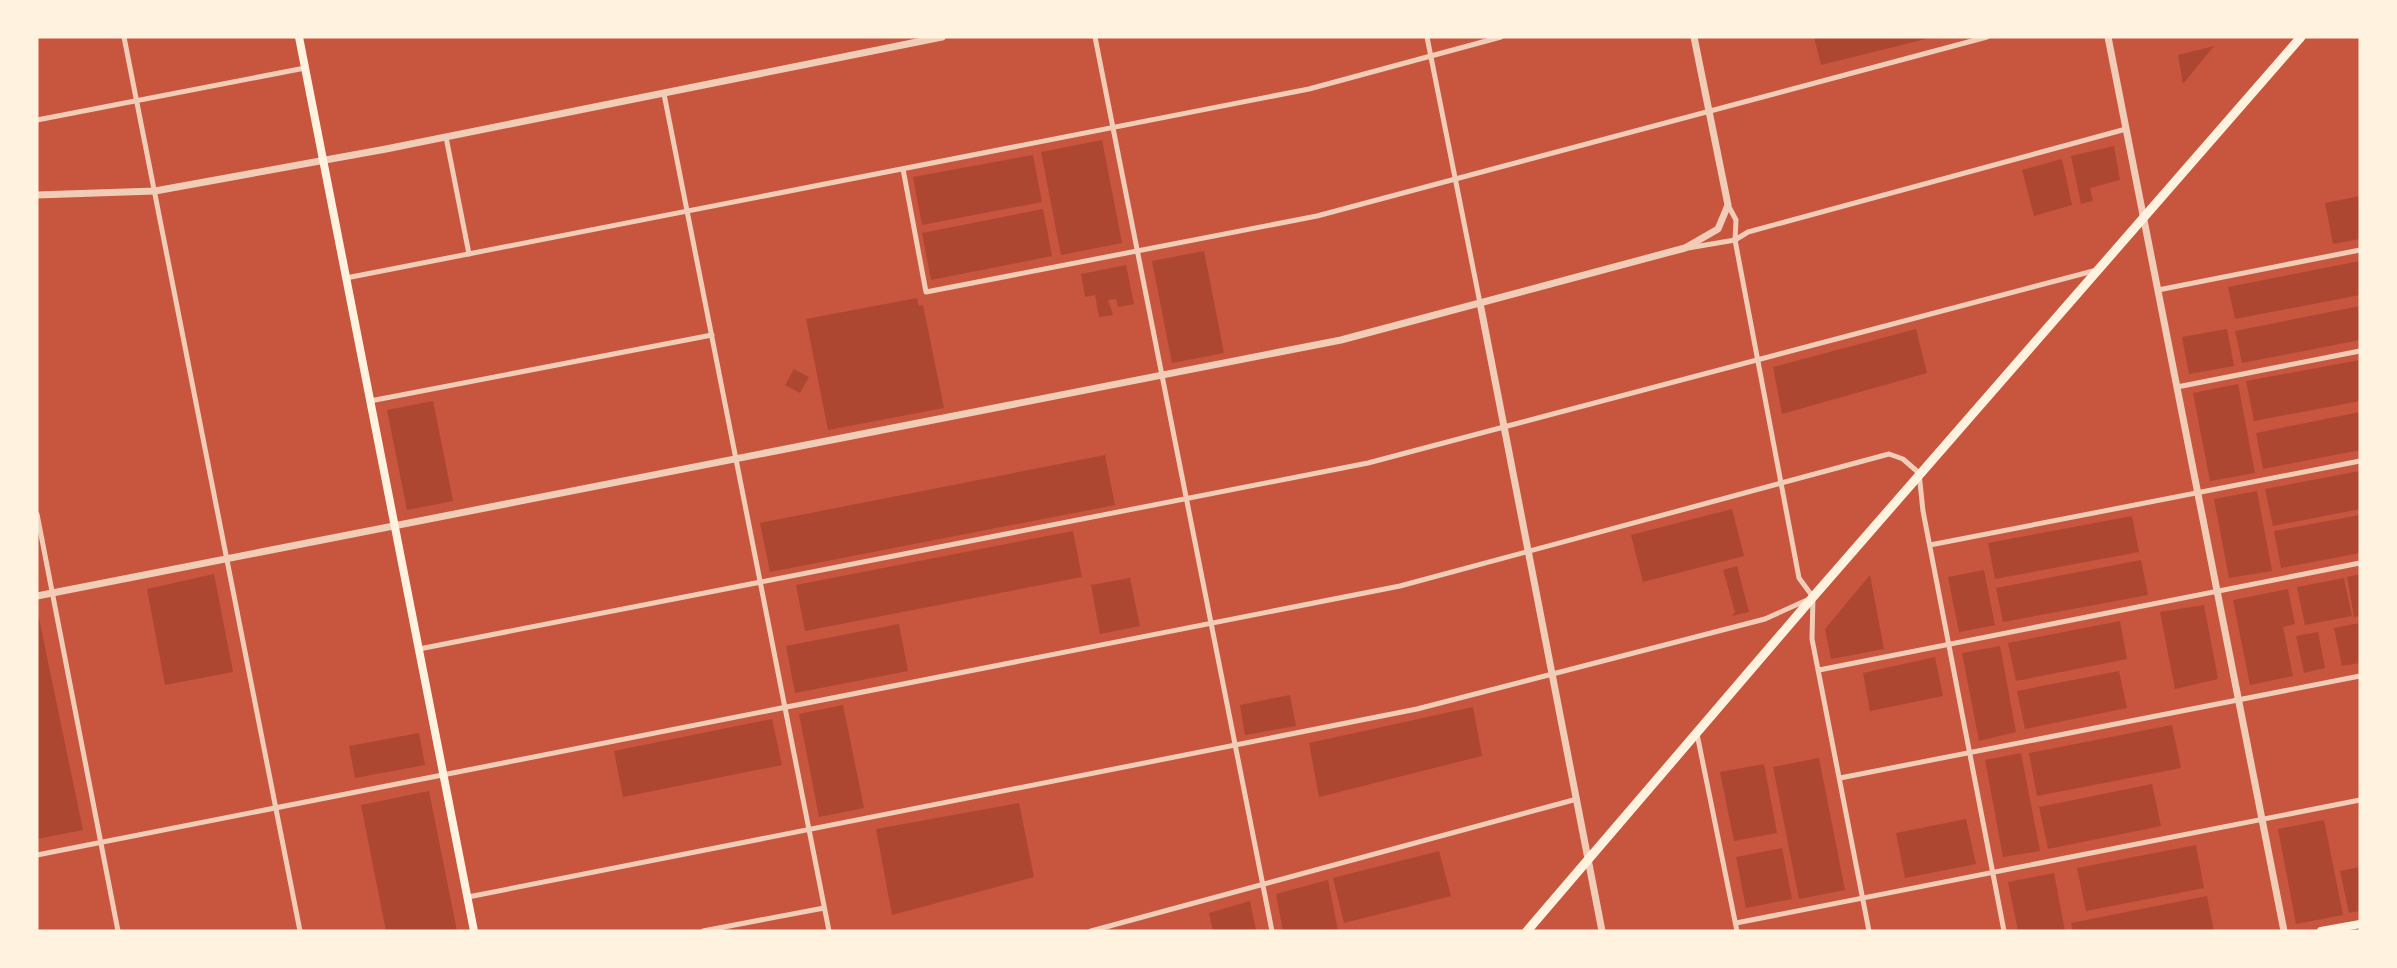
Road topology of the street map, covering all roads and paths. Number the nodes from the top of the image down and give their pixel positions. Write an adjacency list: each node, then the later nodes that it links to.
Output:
1 (124, 37): 14 (street)
2 (299, 37): 12 (main road)
3 (942, 37): 13 (street)
4 (1095, 37): 17 (street)
5 (1427, 37): 11 (street)
6 (1501, 37): 11 (street)
7 (1694, 37): 15 (street)
8 (1987, 37): 15 (street)
9 (2108, 37): 18 (street)
10 (2301, 37): 27 (main road)
11 (1431, 56): 17 (street); 22 (street)
12 (305, 68): 14 (street); 20 (main road)
13 (664, 94): 19 (street); 26 (street)
14 (137, 101): 16 (street); 23 (street)
15 (1709, 111): 22 (street); 25 (street)
16 (37, 120)
17 (1114, 127): 21 (street); 31 (street)
18 (2126, 130): 27 (street); 28 (street)
19 (446, 137): 20 (street); 32 (street)
20 (323, 161): 23 (street); 34 (main road)
21 (903, 169): 26 (street); 31 (street)
22 (1455, 180): 31 (street); 36 (street)
23 (155, 191): 24 (street); 54 (street)
24 (37, 195)
25 (1728, 205): 28 (street); 29 (street)
26 (687, 211): 32 (street); 37 (street)
27 (2144, 219): 33 (main road); 35 (street)
28 (1735, 240): 29 (street); 39 (street)
29 (1685, 248): 36 (street)
30 (2360, 250): 35 (street)
31 (1139, 252): 40 (street)
32 (469, 254): 34 (street)
33 (2100, 269): 39 (street); 46 (main road)
34 (346, 278): 42 (main road)
35 (2158, 290): 41 (street)
36 (1480, 303): 40 (street); 43 (street)
37 (712, 335): 42 (street); 44 (street)
38 (2360, 351): 41 (street)
39 (1758, 359): 43 (street); 47 (street)
40 (1163, 376): 44 (street); 49 (street)
41 (2177, 387): 48 (street)
42 (370, 401): 51 (main road)
43 (1504, 427): 49 (street); 53 (street)
44 (736, 459): 51 (street); 56 (street)
45 (2360, 461): 48 (street)
46 (1919, 474): 47 (street); 52 (street); 60 (main road)
47 (1782, 483): 53 (street); 60 (street)
48 (2198, 493): 52 (street); 57 (street)
49 (1187, 499): 56 (street); 61 (street)
50 (37, 514): 58 (street)
51 (395, 526): 54 (street); 63 (main road)
52 (1930, 545): 62 (street)
53 (1528, 551): 61 (street); 65 (street)
54 (226, 559): 58 (street); 76 (street)
55 (2360, 563): 57 (street)
56 (760, 583): 63 (street); 68 (street)
57 (2217, 591): 62 (street); 67 (street)
58 (52, 592): 59 (street); 79 (street)
59 (37, 596)
60 (1813, 597): 64 (street); 65 (street); 69 (main road)
61 (1211, 623): 68 (street); 70 (street)
62 (1948, 645): 64 (street); 71 (street)
63 (419, 649): 72 (main road)
64 (1819, 670): 73 (street)
65 (1553, 675): 70 (street); 74 (street)
66 (2360, 676): 67 (street)
67 (2238, 700): 71 (street); 77 (street)
68 (784, 706): 72 (street); 78 (street)
69 (1697, 734): 81 (main road); 87 (street)
70 (1236, 747): 78 (street); 83 (street)
71 (1969, 753): 73 (street); 82 (street)
72 (443, 774): 76 (street); 84 (main road)
73 (1840, 778): 85 (street)
74 (1577, 799): 81 (street); 83 (street)
75 (2360, 800): 77 (street)
76 (275, 807): 79 (street); 90 (street)
77 (2262, 819): 82 (street); 101 (street)
78 (809, 831): 84 (street); 86 (street)
79 (100, 842): 80 (street); 89 (street)
80 (37, 855)
81 (1588, 860): 96 (main road); 97 (street)
82 (1993, 872): 85 (street); 100 (street)
83 (1263, 885): 94 (street); 95 (street)
84 (468, 897): 91 (main road)
85 (1863, 898): 87 (street); 99 (street)
86 (824, 908): 92 (street); 93 (street)
87 (1736, 923): 98 (street)
88 (2360, 924): 102 (main road)
89 (118, 931)
90 (300, 931)
91 (474, 931)
92 (703, 931)
93 (828, 931)
94 (1091, 931)
95 (1272, 931)
96 (1527, 931)
97 (1602, 931)
98 (1737, 931)
99 (1869, 931)
100 (2004, 931)
101 (2284, 931)
102 (2321, 931)

